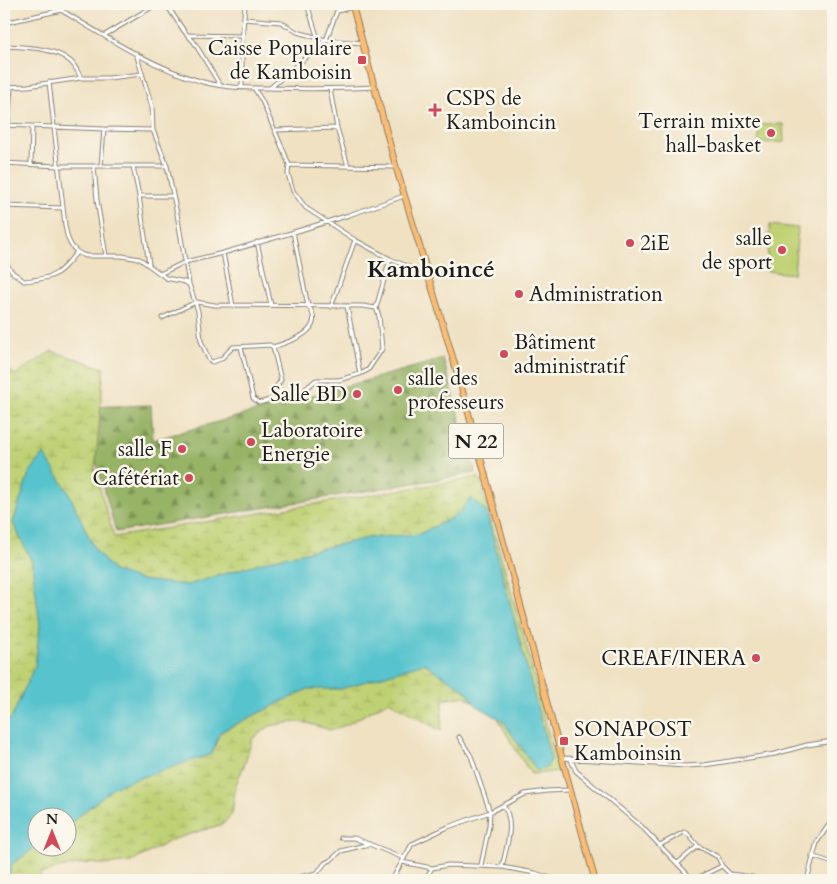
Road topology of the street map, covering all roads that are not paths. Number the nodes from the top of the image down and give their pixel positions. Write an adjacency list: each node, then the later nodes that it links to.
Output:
1 (51, 4): 8 (street)
2 (71, 4): 8 (street)
3 (158, 4): 12 (street)
4 (166, 4): 11 (street)
5 (245, 4): 9 (street)
6 (307, 4): 14 (street)
7 (352, 5): 15 (street); 16 (main road, N 22)
8 (62, 10): 10 (street); 12 (street)
9 (244, 19): 13 (street); 14 (street)
10 (4, 23)
11 (188, 35): 13 (street); 22 (street)
12 (105, 36): 18 (street)
13 (243, 36): 26 (street)
14 (318, 39): 15 (street)
15 (326, 40): 16 (street); 28 (street)
16 (363, 43): 25 (main road, N 22)
17 (4, 46): 20 (street)
18 (136, 52): 19 (street); 22 (street)
19 (142, 74): 20 (street); 35 (street)
20 (81, 78): 21 (street)
21 (49, 82): 24 (street); 32 (street)
22 (221, 86): 26 (street)
23 (4, 87): 24 (street)
24 (11, 87): 30 (street)
25 (375, 87): 29 (street); 46 (main road, N 22)
26 (242, 88): 27 (street)
27 (254, 88): 28 (street); 36 (street)
28 (269, 88): 29 (street)
29 (330, 89): 33 (street)
30 (6, 125): 31 (street)
31 (32, 126): 32 (street); 38 (street)
32 (55, 127): 34 (street); 40 (street)
33 (337, 128): 36 (street); 45 (street)
34 (104, 129): 35 (street); 42 (street)
35 (153, 130): 44 (street)
36 (276, 130): 39 (street)
37 (4, 163): 38 (street)
38 (31, 164): 40 (street)
39 (289, 165): 45 (street); 52 (street)
40 (58, 166): 41 (street); 51 (street)
41 (94, 166): 42 (street); 58 (street)
42 (101, 166): 43 (street)
43 (133, 166): 44 (street); 47 (street)
44 (167, 166): 48 (street)
45 (348, 166): 46 (street)
46 (396, 167): 49 (main road, N 22)
47 (139, 196): 48 (street); 62 (street)
48 (173, 196): 61 (street)
49 (404, 196): 52 (street); 63 (main road, N 22)
50 (4, 206): 51 (street)
51 (63, 208): 56 (street)
52 (326, 222): 53 (street); 54 (street)
53 (293, 232): 55 (street); 69 (street)
54 (355, 240): 59 (street); 71 (street)
55 (257, 242): 57 (street); 67 (street)
56 (76, 252): 58 (street); 60 (street)
57 (222, 253): 61 (street); 68 (street)
58 (106, 256): 62 (street)
59 (390, 259): 63 (street); 72 (street)
60 (4, 261)
61 (184, 262): 64 (street); 65 (street)
62 (149, 265): 64 (street)
63 (427, 270): 80 (main road, N 22)
64 (162, 273): 65 (street)
65 (189, 284): 66 (street)
66 (196, 302): 68 (street); 73 (street); 74 (street)
67 (271, 305): 68 (street); 69 (street)
68 (233, 306)
69 (308, 306): 71 (street); 75 (street)
70 (347, 306): 71 (street); 72 (street); 76 (street)
71 (331, 307)
72 (376, 308): 76 (street)
73 (162, 318)
74 (242, 347): 75 (street); 77 (street)
75 (272, 347): 77 (street)
76 (360, 374): 77 (street)
77 (273, 400)
78 (459, 737): 84 (street)
79 (833, 741): 81 (street)
80 (562, 758): 81 (street); 82 (main road, N 22)
81 (570, 758): 88 (street)
82 (571, 790): 83 (street); 100 (main road, N 22)
83 (503, 805): 84 (street); 96 (street)
84 (490, 812): 91 (street); 94 (street)
85 (833, 819): 90 (street)
86 (341, 838): 87 (street)
87 (369, 844): 91 (street); 102 (street)
88 (660, 845): 89 (street); 92 (street)
89 (698, 846): 92 (street); 95 (street)
90 (812, 856): 93 (street); 109 (street)
91 (403, 860): 97 (street); 103 (street)
92 (678, 863): 107 (street)
93 (833, 863)
94 (481, 865): 96 (street); 97 (street)
95 (722, 866): 107 (street); 108 (street)
96 (502, 867): 99 (street)
97 (432, 868): 104 (street)
98 (221, 878): 101 (street)
99 (547, 879): 105 (street)
100 (595, 879): 106 (street)
101 (229, 880)
102 (286, 880)
103 (392, 880)
104 (426, 880)
105 (559, 880)
106 (576, 880)
107 (693, 880)
108 (758, 880)
109 (807, 880)

